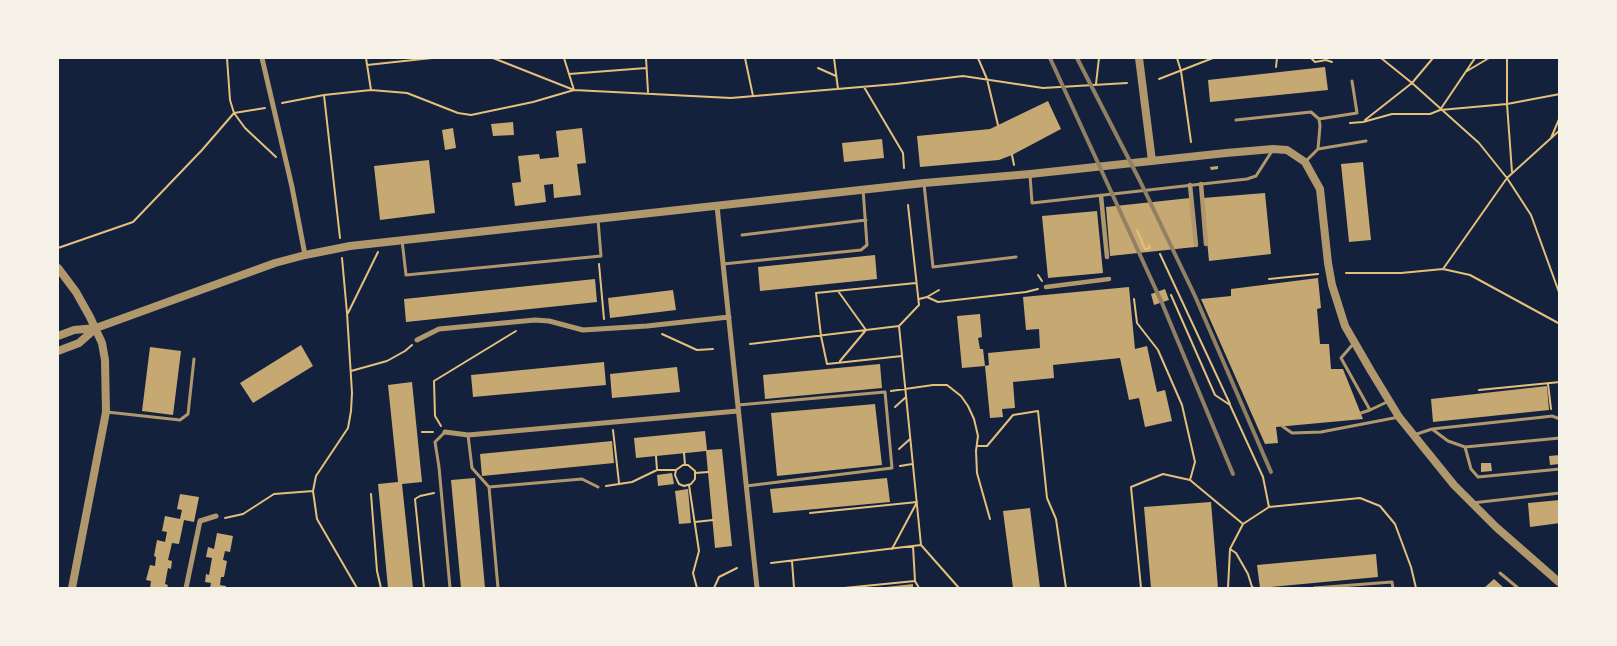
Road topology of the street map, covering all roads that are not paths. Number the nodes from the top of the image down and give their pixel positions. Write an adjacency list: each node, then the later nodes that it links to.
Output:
1 (262, 58): 24 (street)
2 (1139, 58): 9 (street)
3 (1352, 81): 4 (lane)
4 (1319, 119): 5 (lane); 8 (lane)
5 (1236, 120)
6 (1366, 141): 8 (lane)
7 (1273, 149): 9 (street); 10 (street); 13 (lane)
8 (1318, 149): 10 (lane)
9 (1152, 161): 11 (street)
10 (1305, 162): 35 (street)
11 (1030, 174): 12 (street); 16 (lane)
12 (924, 183): 15 (street); 25 (lane)
13 (1201, 184): 14 (lane); 22 (street)
14 (1190, 185): 16 (lane); 23 (street)
15 (863, 190): 17 (street); 19 (lane)
16 (1101, 196): 26 (street)
17 (717, 206): 18 (street); 27 (street)
18 (598, 218): 21 (street); 21 (lane)
19 (866, 220): 20 (lane); 27 (lane)
20 (742, 235)
21 (402, 239): 24 (street)
22 (1206, 244)
23 (1196, 245)
24 (305, 255): 32 (street)
25 (1016, 257)
26 (1107, 257)
27 (723, 264): 31 (street)
28 (58, 268): 32 (street)
29 (1109, 279): 30 (street)
30 (1046, 287)
31 (729, 317): 34 (street); 39 (street)
32 (96, 328): 33 (street); 36 (street); 41 (street)
33 (58, 336)
34 (417, 340)
35 (1354, 342): 38 (street); 40 (lane)
36 (58, 351)
37 (194, 359): 41 (lane)
38 (1390, 401): 40 (lane); 43 (street)
39 (738, 408): 48 (street); 53 (street); 53 (lane)
40 (1370, 410): 42 (lane)
41 (106, 412): 61 (street)
42 (1362, 413)
43 (1399, 417): 45 (lane); 49 (street)
44 (1560, 419): 46 (lane)
45 (1282, 426)
46 (1432, 429): 49 (lane); 51 (lane)
47 (445, 432): 48 (street); 63 (lane)
48 (468, 434): 54 (lane)
49 (1414, 435): 57 (street)
50 (1560, 438): 51 (lane)
51 (1465, 447): 52 (lane)
52 (1560, 469)
53 (746, 486): 65 (street)
54 (489, 487): 55 (lane); 64 (lane)
55 (598, 488)
56 (1560, 493): 57 (lane)
57 (1472, 503): 60 (street)
58 (216, 516): 62 (street)
59 (1500, 572): 68 (lane)
60 (1560, 584)
61 (72, 588)
62 (186, 588)
63 (450, 588)
64 (498, 588)
65 (756, 588)
66 (1314, 588): 67 (lane)
67 (1393, 588)
68 (1518, 588)

